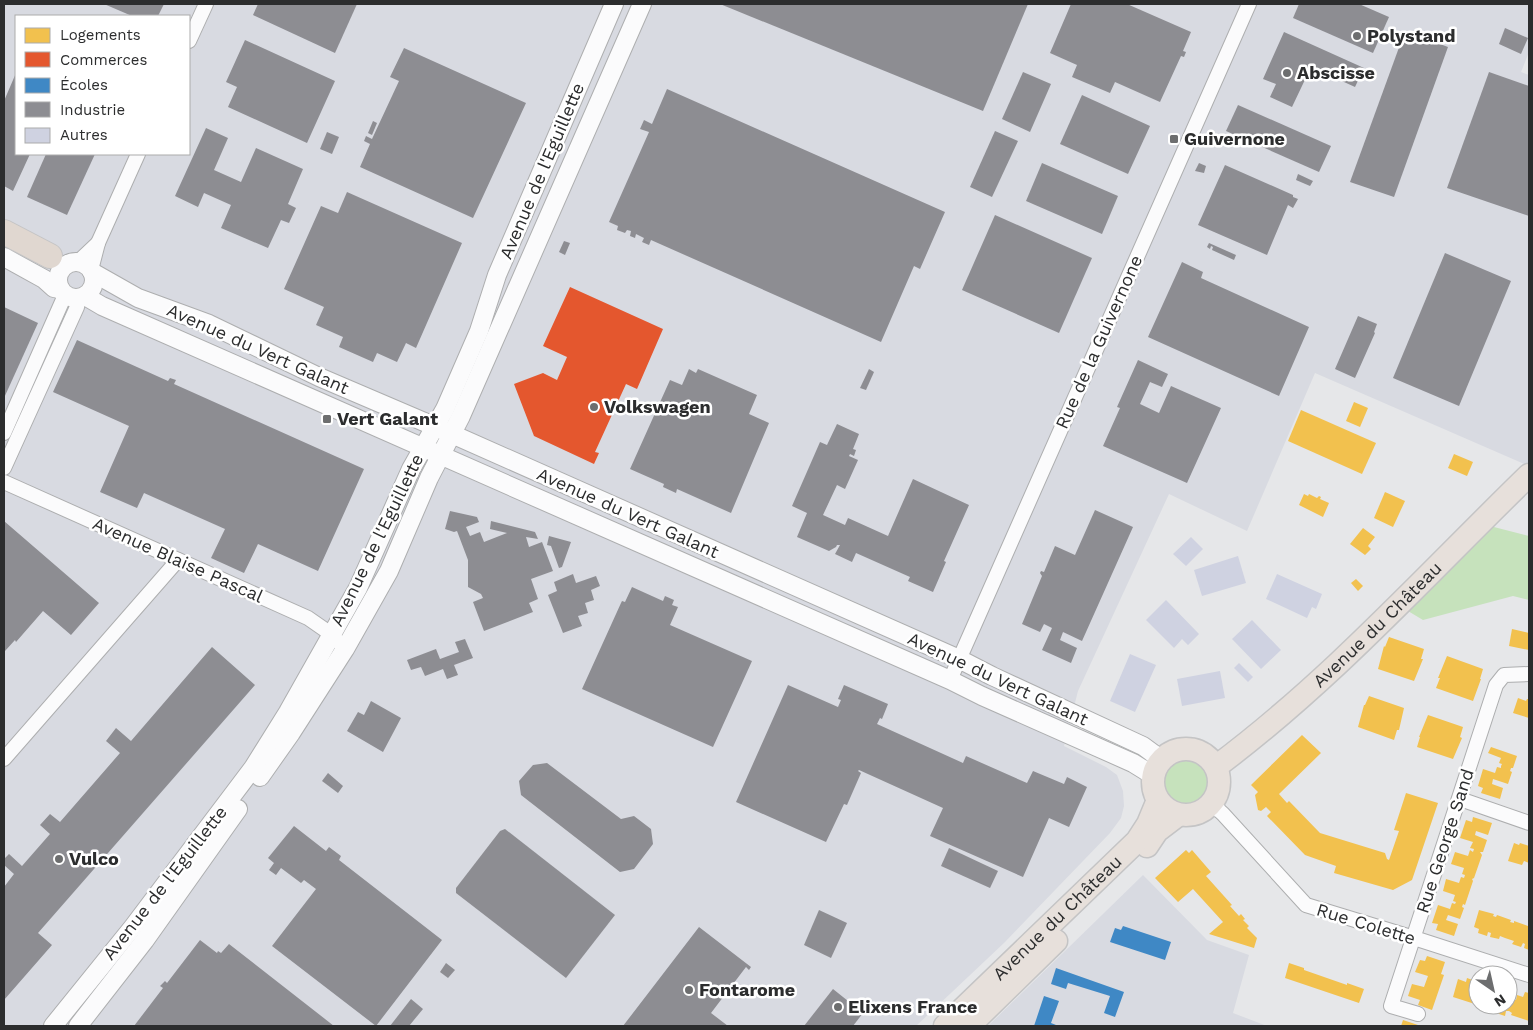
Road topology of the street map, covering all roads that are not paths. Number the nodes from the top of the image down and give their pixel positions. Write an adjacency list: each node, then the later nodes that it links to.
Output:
1 (206, 4): 5 (street)
2 (614, 4): 14 (street, Avenue de l'Eguillette)
3 (642, 4): 16 (street, Avenue de l'Eguillette)
4 (1249, 4): 25 (street, Rue de la Guivernone)
5 (190, 39)
6 (138, 155): 10 (street)
7 (4, 232): 10 (highway)
8 (4, 242): 10 (street, Avenue du Vert Galant)
9 (4, 257): 11 (street, Avenue du Vert Galant)
10 (76, 265): 11 (street); 11 (street); 14 (street, Avenue du Vert Galant)
11 (73, 295): 12 (street); 13 (street); 17 (street, Avenue du Vert Galant)
12 (56, 317): 13 (street); 15 (street)
13 (70, 323): 19 (street)
14 (436, 427): 16 (street, Avenue du Vert Galant); 17 (street, Avenue de l'Eguillette)
15 (4, 433)
16 (452, 434): 18 (street, Avenue de l'Eguillette); 25 (street, Avenue du Vert Galant)
17 (423, 446): 18 (street, Avenue du Vert Galant); 23 (street, Avenue de l'Eguillette)
18 (441, 454): 24 (street, Avenue de l'Eguillette); 27 (street, Avenue du Vert Galant)
19 (4, 468)
20 (1529, 475): 29 (main road, Avenue du Château)
21 (4, 482): 22 (street, Avenue Blaise Pascal)
22 (178, 560): 23 (street, Avenue Blaise Pascal); 28 (street)
23 (331, 634): 24 (street, Avenue Blaise Pascal); 39 (street, Avenue de l'Eguillette)
24 (345, 649): 40 (street, Avenue de l'Eguillette)
25 (959, 659): 27 (street, Rue de la Guivernone); 30 (street, Avenue du Vert Galant)
26 (1529, 674): 31 (street, Rue George Sand)
27 (950, 680): 30 (street, Avenue du Vert Galant)
28 (4, 759)
29 (1216, 766): 30 (main road); 33 (main road)
30 (1158, 768): 32 (main road)
31 (1460, 799): 35 (street); 36 (street, Rue George Sand)
32 (1158, 800): 34 (main road); 41 (main road, Avenue du Château)
33 (1212, 804): 34 (main road); 36 (street, Rue Colette)
34 (1178, 815): 42 (main road, Avenue du Château)
35 (1529, 823)
36 (1414, 938): 37 (street, Rue Colette); 38 (street, Rue George Sand)
37 (1529, 975)
38 (1418, 1014)
39 (53, 1026)
40 (78, 1026)
41 (945, 1026)
42 (969, 1026)

